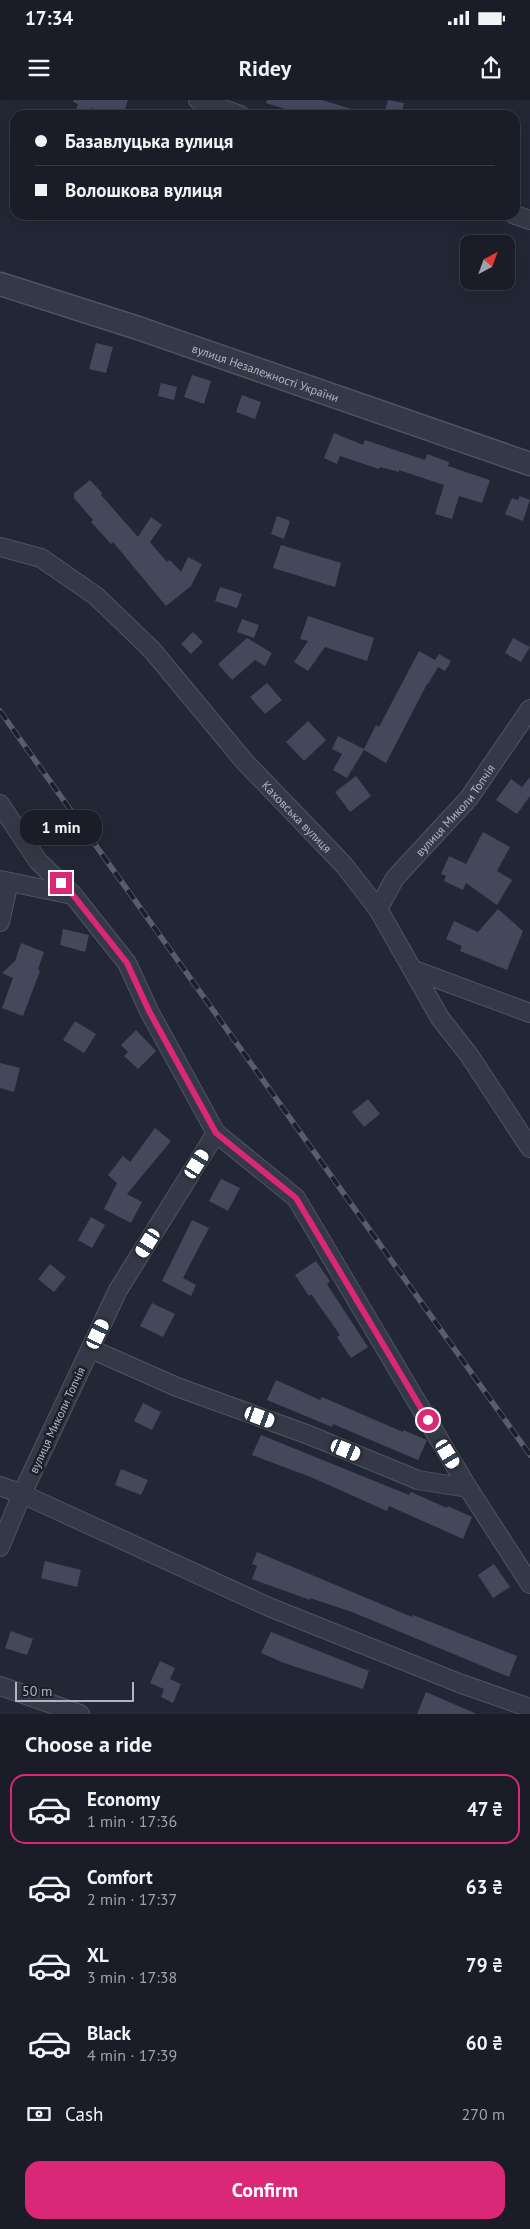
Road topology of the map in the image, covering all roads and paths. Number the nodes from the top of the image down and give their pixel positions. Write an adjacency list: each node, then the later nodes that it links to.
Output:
1 (198, 100): 2 (street)
2 (226, 110)
3 (0, 284): 4 (street, вулиця Незалежності України)
4 (530, 464)
5 (0, 547): 10 (street, Каховська вулиця)
6 (530, 709): 10 (street, вулиця Миколи Топчія)
7 (0, 804): 9 (street)
8 (5, 881): 9 (street); 11 (street)
9 (73, 895): 14 (street)
10 (378, 909): 12 (street, Каховська вулиця)
11 (0, 922)
12 (414, 970): 13 (street); 15 (street, Каховська вулиця)
13 (530, 1013)
14 (216, 1133): 16 (street, вулиця Миколи Топчія); 18 (street)
15 (530, 1148)
16 (91, 1349): 18 (street); 19 (street, вулиця Миколи Топчія)
17 (0, 1486): 19 (street)
18 (468, 1488): 21 (street)
19 (22, 1494): 20 (street, вулиця Миколи Топчія); 23 (street)
20 (0, 1547)
21 (530, 1584)
22 (0, 1686): 24 (street)
23 (530, 1708)
24 (80, 1714)

